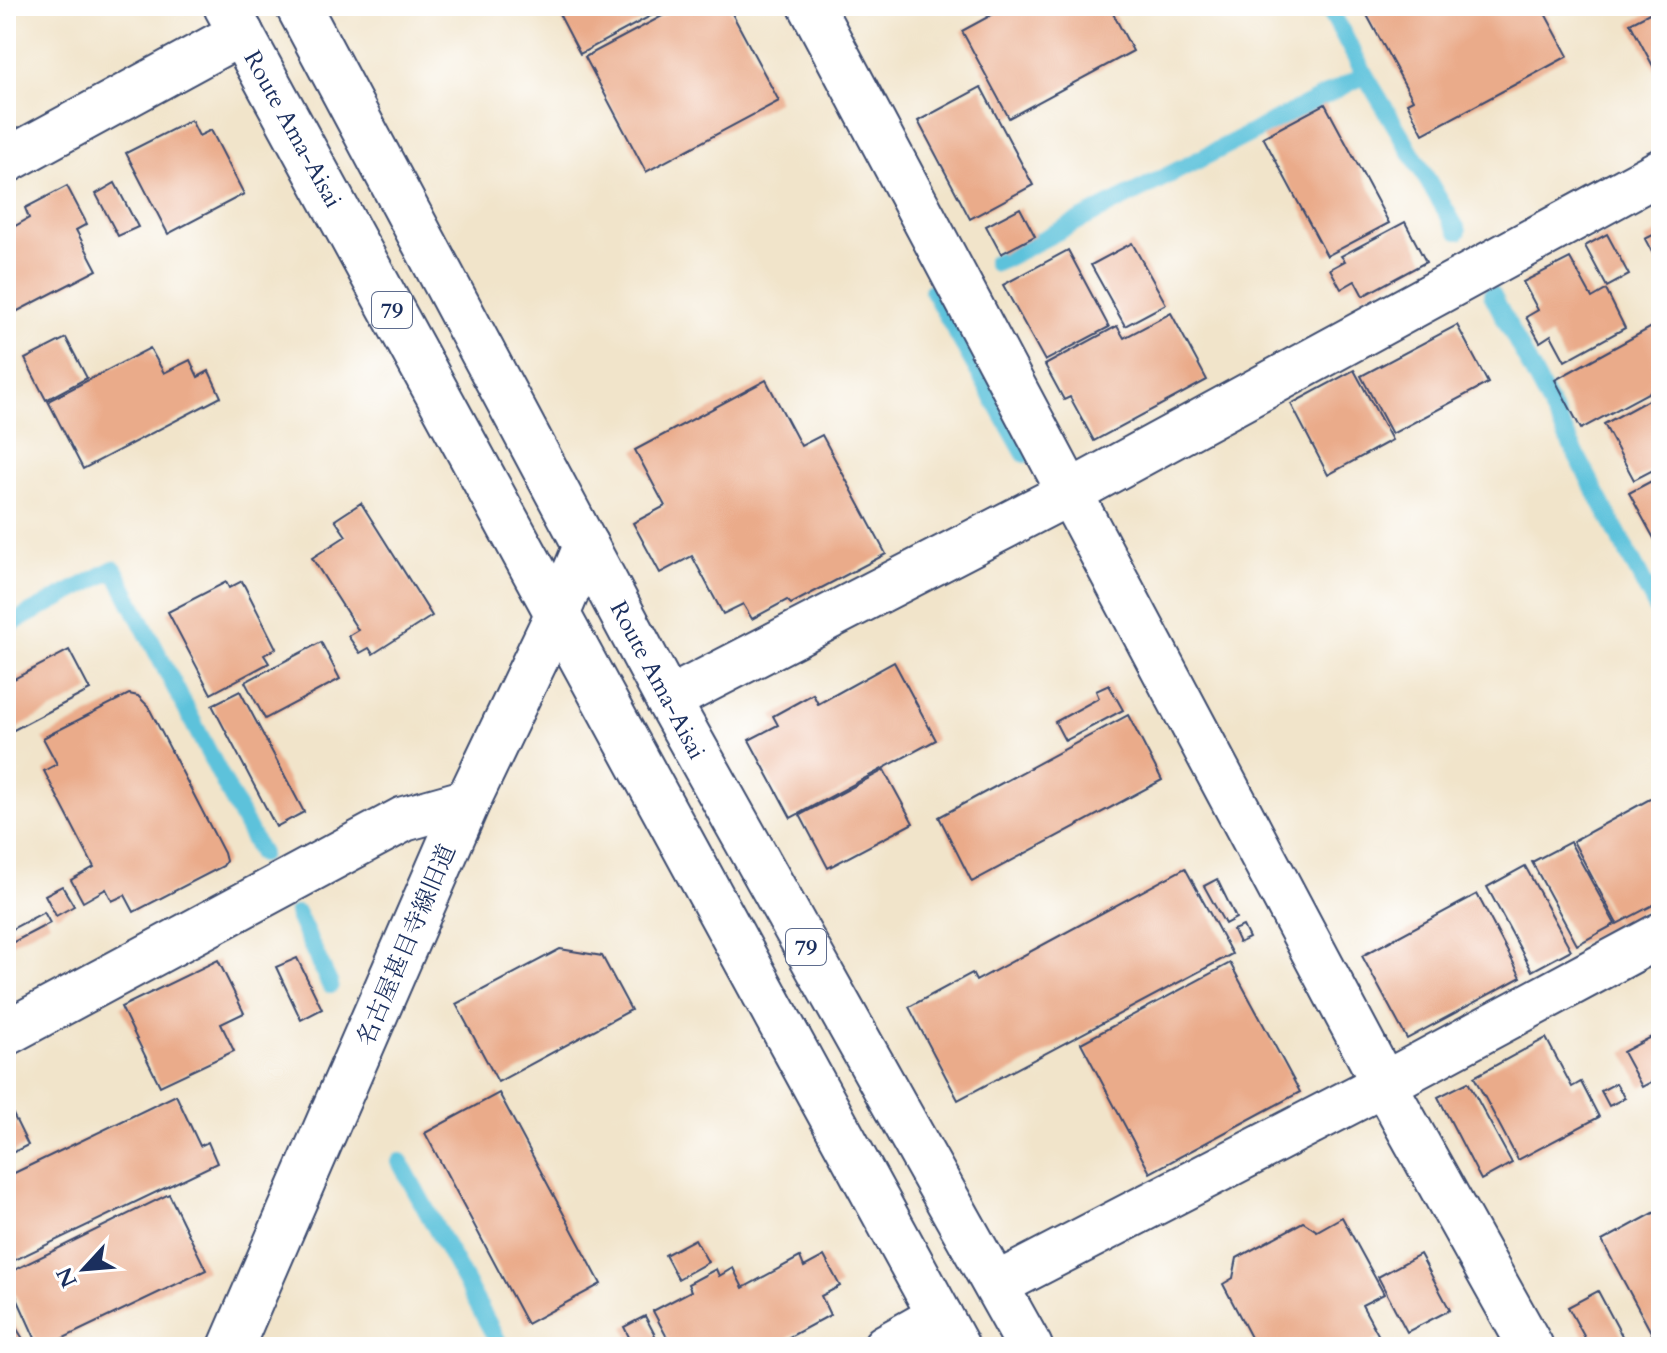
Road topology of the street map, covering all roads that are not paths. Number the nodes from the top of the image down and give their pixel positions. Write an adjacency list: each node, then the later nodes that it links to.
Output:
1 (298, 6): 7 (street, Route Ama-Aisai / 79)
2 (811, 6): 6 (street)
3 (234, 20): 4 (street); 8 (street, Route Ama-Aisai / 79)
4 (6, 161)
5 (1661, 171): 6 (street)
6 (1071, 492): 9 (street); 13 (street)
7 (586, 546): 8 (street, 名古屋甚目寺線旧道); 9 (street, Route Ama-Aisai / 79)
8 (557, 615): 10 (street, 名古屋甚目寺線旧道); 15 (street, Route Ama-Aisai / 79)
9 (668, 700): 14 (street, Route Ama-Aisai / 79)
10 (468, 801): 12 (street); 16 (street, 名古屋甚目寺線旧道)
11 (1661, 935): 13 (street)
12 (6, 1033)
13 (1384, 1084): 14 (street); 19 (street)
14 (996, 1285): 18 (street, Route Ama-Aisai / 79)
15 (948, 1332): 17 (street)
16 (231, 1347)
17 (885, 1347)
18 (1030, 1347)
19 (1531, 1347)

